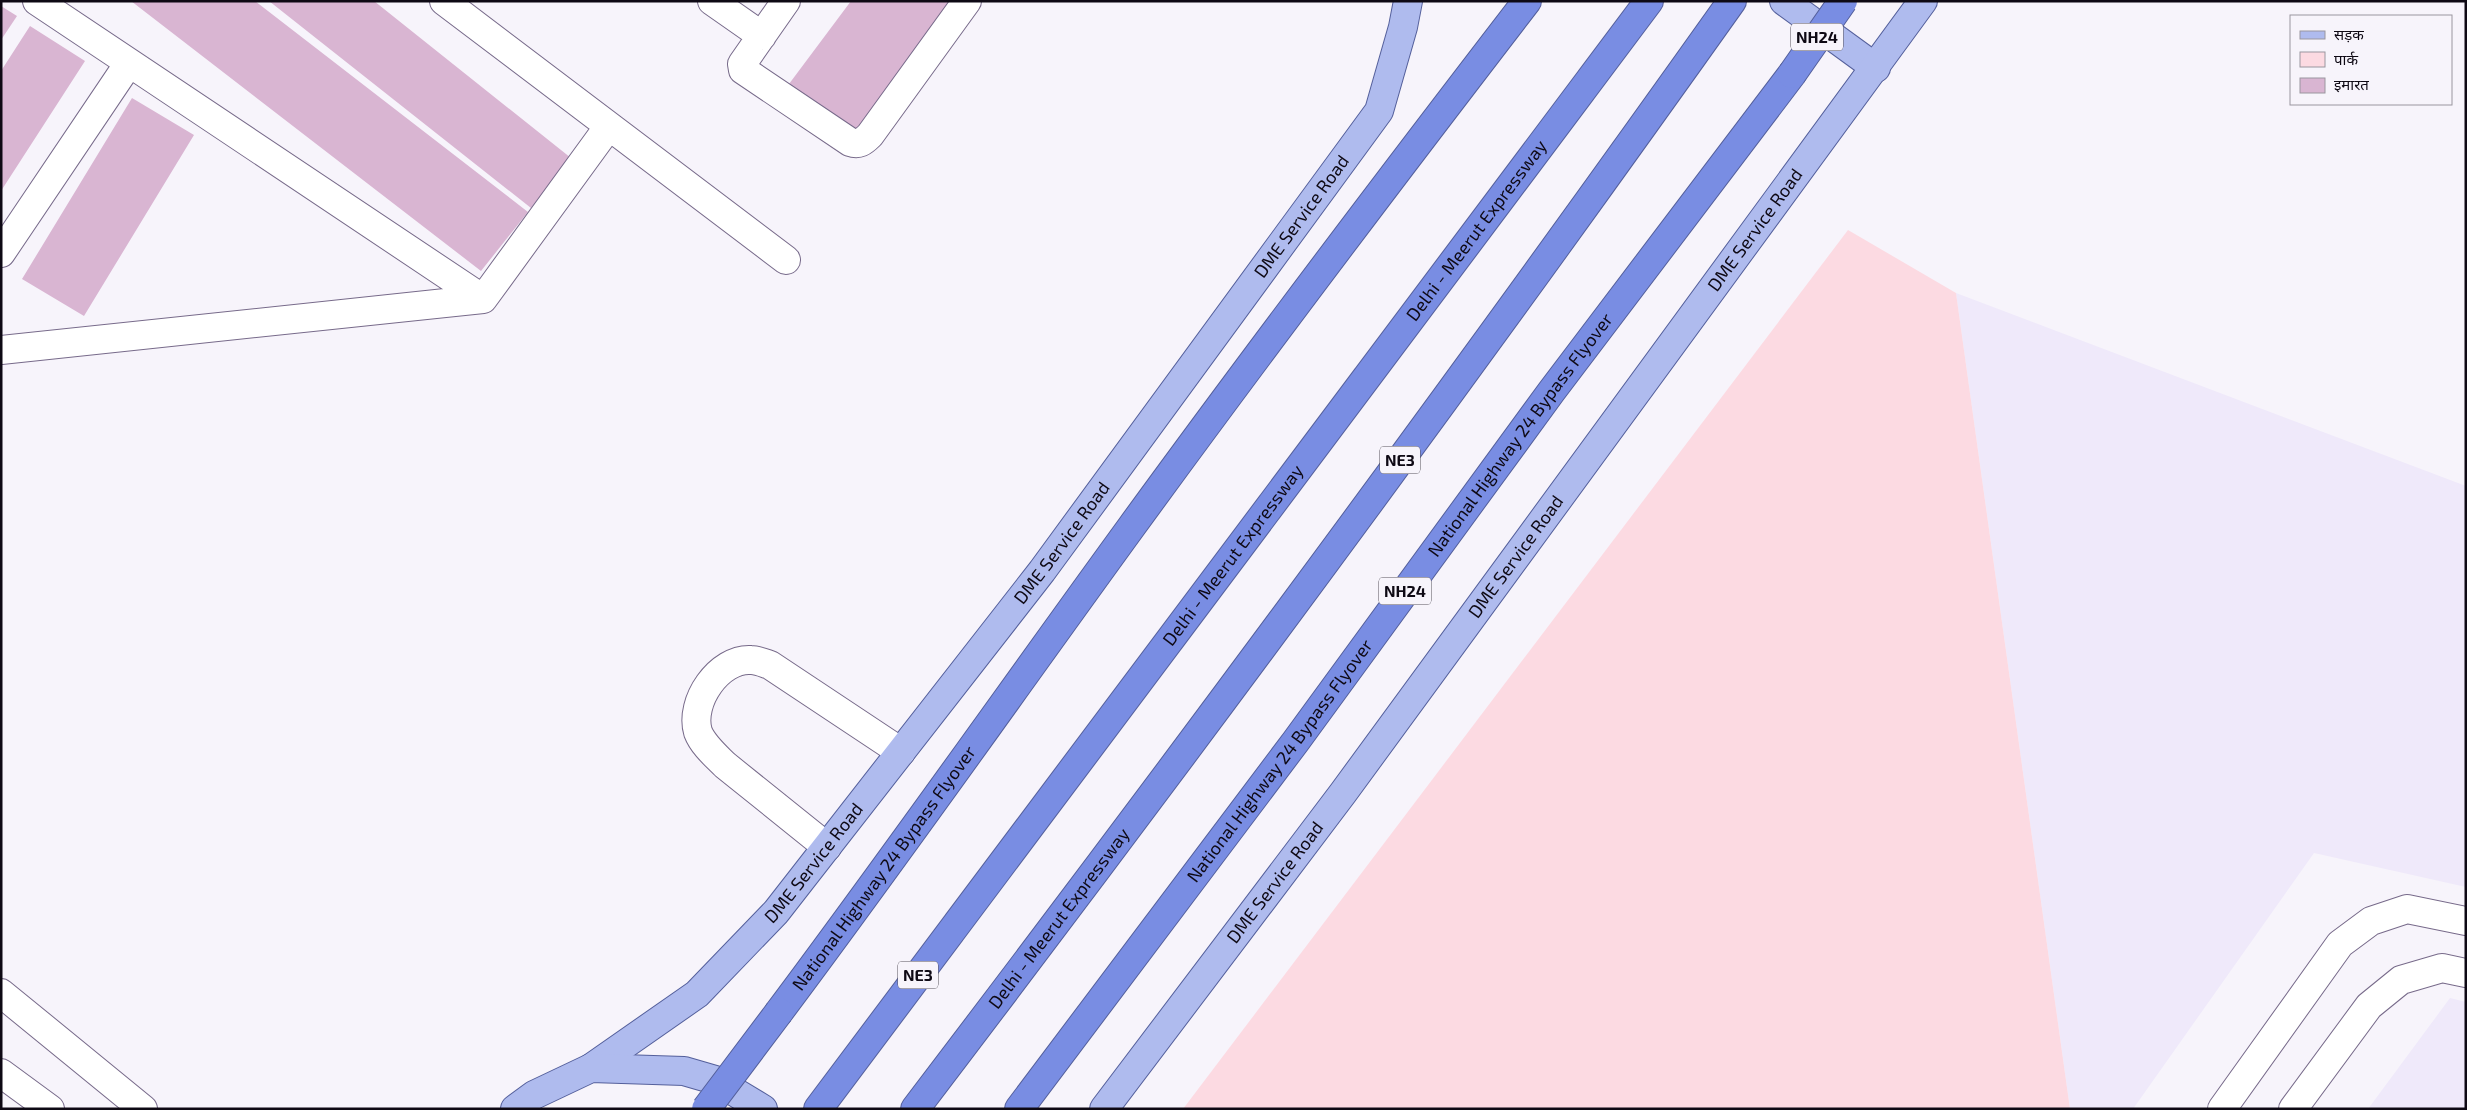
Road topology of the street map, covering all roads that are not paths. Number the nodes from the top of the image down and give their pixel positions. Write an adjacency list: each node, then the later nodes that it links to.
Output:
1 (37, 1): 14 (street)
2 (444, 1): 16 (street)
3 (712, 1): 13 (street)
4 (786, 1): 13 (street)
5 (967, 1): 13 (street)
6 (1408, 1): 21 (main road, DME Service Road)
7 (1527, 1): 31 (highway, National Highway 24 Bypass Flyover, bridge)
8 (1649, 1): 33 (highway, Delhi - Meerut Expressway / NE3)
9 (1732, 1): 34 (highway, Delhi - Meerut Expressway / NE3)
10 (1784, 1): 15 (main road)
11 (1843, 1): 35 (highway, National Highway 24 Bypass Flyover / NH24, bridge)
12 (1923, 1): 15 (main road, DME Service Road)
13 (762, 36)
14 (129, 63): 17 (street); 19 (street)
15 (1876, 68): 36 (main road, DME Service Road)
16 (609, 126): 18 (street); 19 (street)
17 (1, 253)
18 (786, 260)
19 (483, 299): 20 (street)
20 (1, 350)
21 (902, 752): 22 (main road, DME Service Road); 22 (street)
22 (827, 847): 26 (main road, DME Service Road)
23 (2466, 921): 37 (street)
24 (2466, 973): 38 (street)
25 (1, 993): 29 (street)
26 (591, 1068): 30 (main road, DME Service Road); 32 (main road)
27 (1, 1073): 28 (street)
28 (50, 1109)
29 (143, 1109)
30 (515, 1109)
31 (706, 1109)
32 (763, 1109)
33 (818, 1109)
34 (916, 1109)
35 (1018, 1109)
36 (1104, 1109)
37 (2222, 1109)
38 (2293, 1109)

